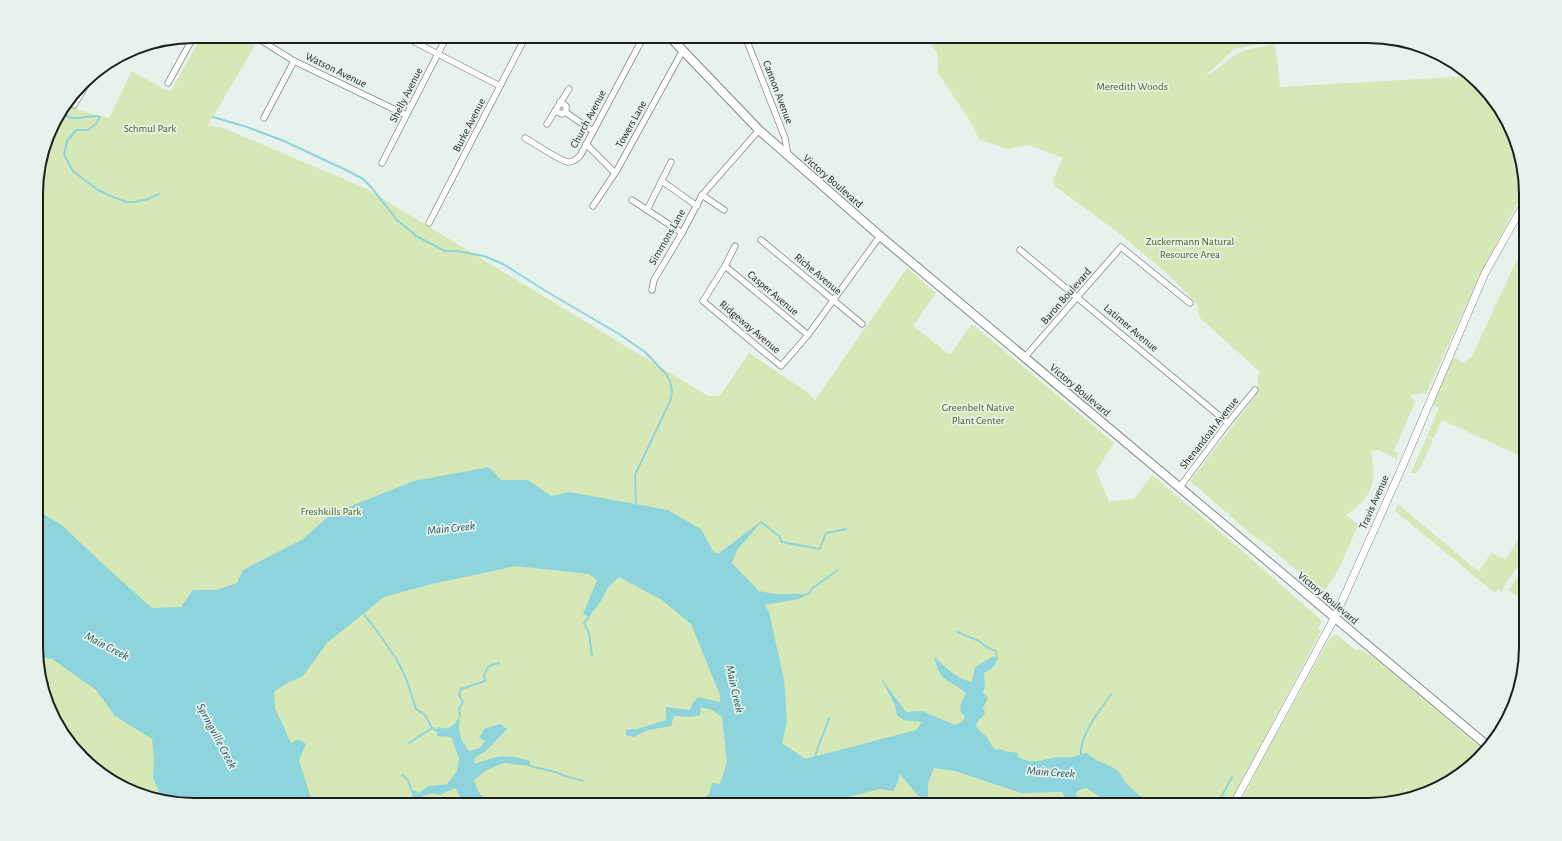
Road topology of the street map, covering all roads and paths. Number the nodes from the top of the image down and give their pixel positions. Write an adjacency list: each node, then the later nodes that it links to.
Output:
1 (190, 43): 12 (street)
2 (267, 43): 11 (street, Watson Avenue)
3 (417, 43): 10 (street)
4 (444, 43): 10 (street, Shelly Avenue)
5 (522, 43): 13 (street, Burke Avenue)
6 (640, 43): 24 (street, Church Avenue)
7 (677, 43): 9 (main road, Victory Boulevard)
8 (748, 43): 27 (street, Cannon Avenue)
9 (683, 50): 23 (main road, Victory Boulevard); 30 (street, Towers Lane)
10 (438, 54): 13 (street); 20 (street, Shelly Avenue)
11 (294, 61): 20 (street, Watson Avenue); 21 (street)
12 (168, 83)
13 (500, 86): 39 (street, Burke Avenue)
14 (569, 89): 16 (street)
15 (82, 92): 17 (street)
16 (560, 102): 18 (street); 19 (street)
17 (74, 105)
18 (555, 111): 19 (street); 22 (street)
19 (565, 112): 24 (street)
20 (406, 116): 29 (street, Shelly Avenue)
21 (264, 118)
22 (548, 124)
23 (759, 130): 27 (main road, Victory Boulevard); 32 (street, Simmons Lane)
24 (593, 131): 26 (street, Church Avenue)
25 (525, 138): 26 (street, Church Avenue)
26 (586, 144): 30 (street)
27 (788, 157): 41 (main road, Victory Boulevard)
28 (671, 162): 31 (street)
29 (382, 163)
30 (615, 173): 34 (street, Towers Lane)
31 (662, 181): 35 (street); 36 (street)
32 (702, 195): 35 (street, Simmons Lane); 37 (street)
33 (632, 200): 36 (street)
34 (593, 206)
35 (697, 206): 40 (street, Simmons Lane)
36 (647, 210): 40 (street)
37 (724, 210)
38 (1519, 213): 56 (street, Travis Avenue)
39 (429, 223)
40 (682, 233): 46 (street, Simmons Lane)
41 (880, 236): 48 (street, Ridgeway Avenue); 52 (main road, Victory Boulevard)
42 (761, 240): 48 (street, Riche Avenue)
43 (735, 246): 45 (street, Ridgeway Avenue)
44 (1020, 250): 47 (street, Latimer Avenue)
45 (725, 266): 51 (street, Casper Avenue); 51 (street, Ridgeway Avenue)
46 (652, 290)
47 (1078, 298): 49 (street, Baron Boulevard); 52 (street, Baron Boulevard); 54 (street, Latimer Avenue)
48 (834, 299): 50 (street, Riche Avenue); 51 (street, Ridgeway Avenue)
49 (1190, 303)
50 (862, 324)
51 (808, 335)
52 (1024, 358): 55 (main road, Victory Boulevard)
53 (1255, 390): 54 (street, Shenandoah Avenue)
54 (1228, 423): 55 (street, Shenandoah Avenue)
55 (1179, 488): 56 (main road, Victory Boulevard)
56 (1335, 618): 57 (main road, Victory Boulevard); 58 (street, Travis Avenue)
57 (1485, 743)
58 (1237, 798)

